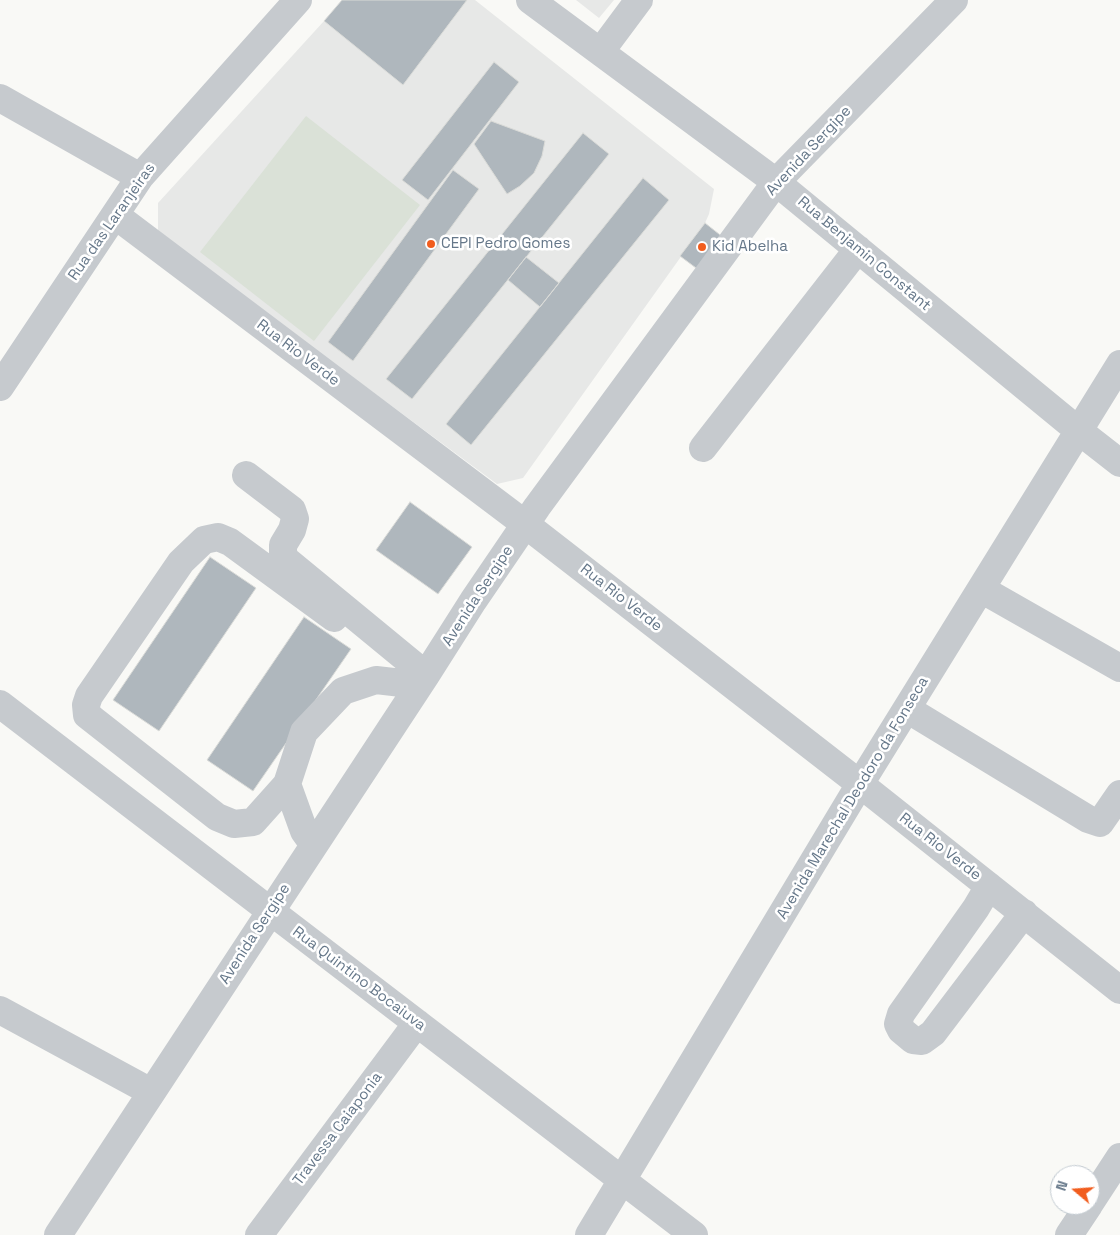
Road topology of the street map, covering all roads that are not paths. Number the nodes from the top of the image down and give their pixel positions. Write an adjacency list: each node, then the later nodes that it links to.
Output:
1 (298, 0): 7 (street, Rua das Laranjeiras)
2 (530, 0): 5 (street, Rua Benjamin Constant)
3 (639, 0): 5 (street)
4 (954, 0): 8 (street, Avenida Sergipe)
5 (601, 51): 8 (street, Rua Benjamin Constant)
6 (0, 98): 7 (street)
7 (140, 177): 9 (street, Rua das Laranjeiras)
8 (776, 182): 10 (street, Rua Benjamin Constant); 17 (street, Avenida Sergipe)
9 (115, 215): 12 (street, Rua das Laranjeiras); 17 (street, Rua Rio Verde)
10 (852, 258): 13 (street, Rua Benjamin Constant); 14 (street)
11 (1120, 364): 13 (street, Avenida Marechal Deodoro da Fonseca)
12 (0, 387)
13 (1079, 431): 15 (street, Rua Benjamin Constant); 18 (street, Avenida Marechal Deodoro da Fonseca)
14 (703, 448)
15 (1120, 463)
16 (246, 475): 21 (street)
17 (525, 524): 21 (street, Avenida Sergipe); 25 (street, Rua Rio Verde)
18 (981, 589): 20 (street); 23 (street, Avenida Marechal Deodoro da Fonseca)
19 (334, 618): 24 (street)
20 (1120, 668)
21 (423, 680): 24 (street); 27 (street, Avenida Sergipe)
22 (0, 704): 29 (street, Rua Quintino Bocaiuva)
23 (907, 709): 25 (street, Avenida Marechal Deodoro da Fonseca); 26 (street)
24 (287, 784): 27 (street)
25 (860, 784): 28 (street, Rua Rio Verde); 36 (street, Avenida Marechal Deodoro da Fonseca)
26 (1120, 794)
27 (314, 845): 29 (street, Avenida Sergipe)
28 (990, 886): 30 (street, Rua Rio Verde); 30 (street)
29 (270, 911): 33 (street, Rua Quintino Bocaiuva); 34 (street, Avenida Sergipe)
30 (1024, 913): 31 (street, Rua Rio Verde)
31 (1120, 990)
32 (0, 1010): 34 (street)
33 (417, 1023): 36 (street, Rua Quintino Bocaiuva); 40 (street, Travessa Caiaponia)
34 (151, 1092): 39 (street, Avenida Sergipe)
35 (1120, 1158): 37 (street)
36 (623, 1180): 41 (street, Avenida Marechal Deodoro da Fonseca); 42 (street, Rua Quintino Bocaiuva)
37 (1100, 1189)
38 (1083, 1215): 43 (street)
39 (58, 1235)
40 (259, 1235)
41 (589, 1235)
42 (694, 1235)
43 (1070, 1235)

